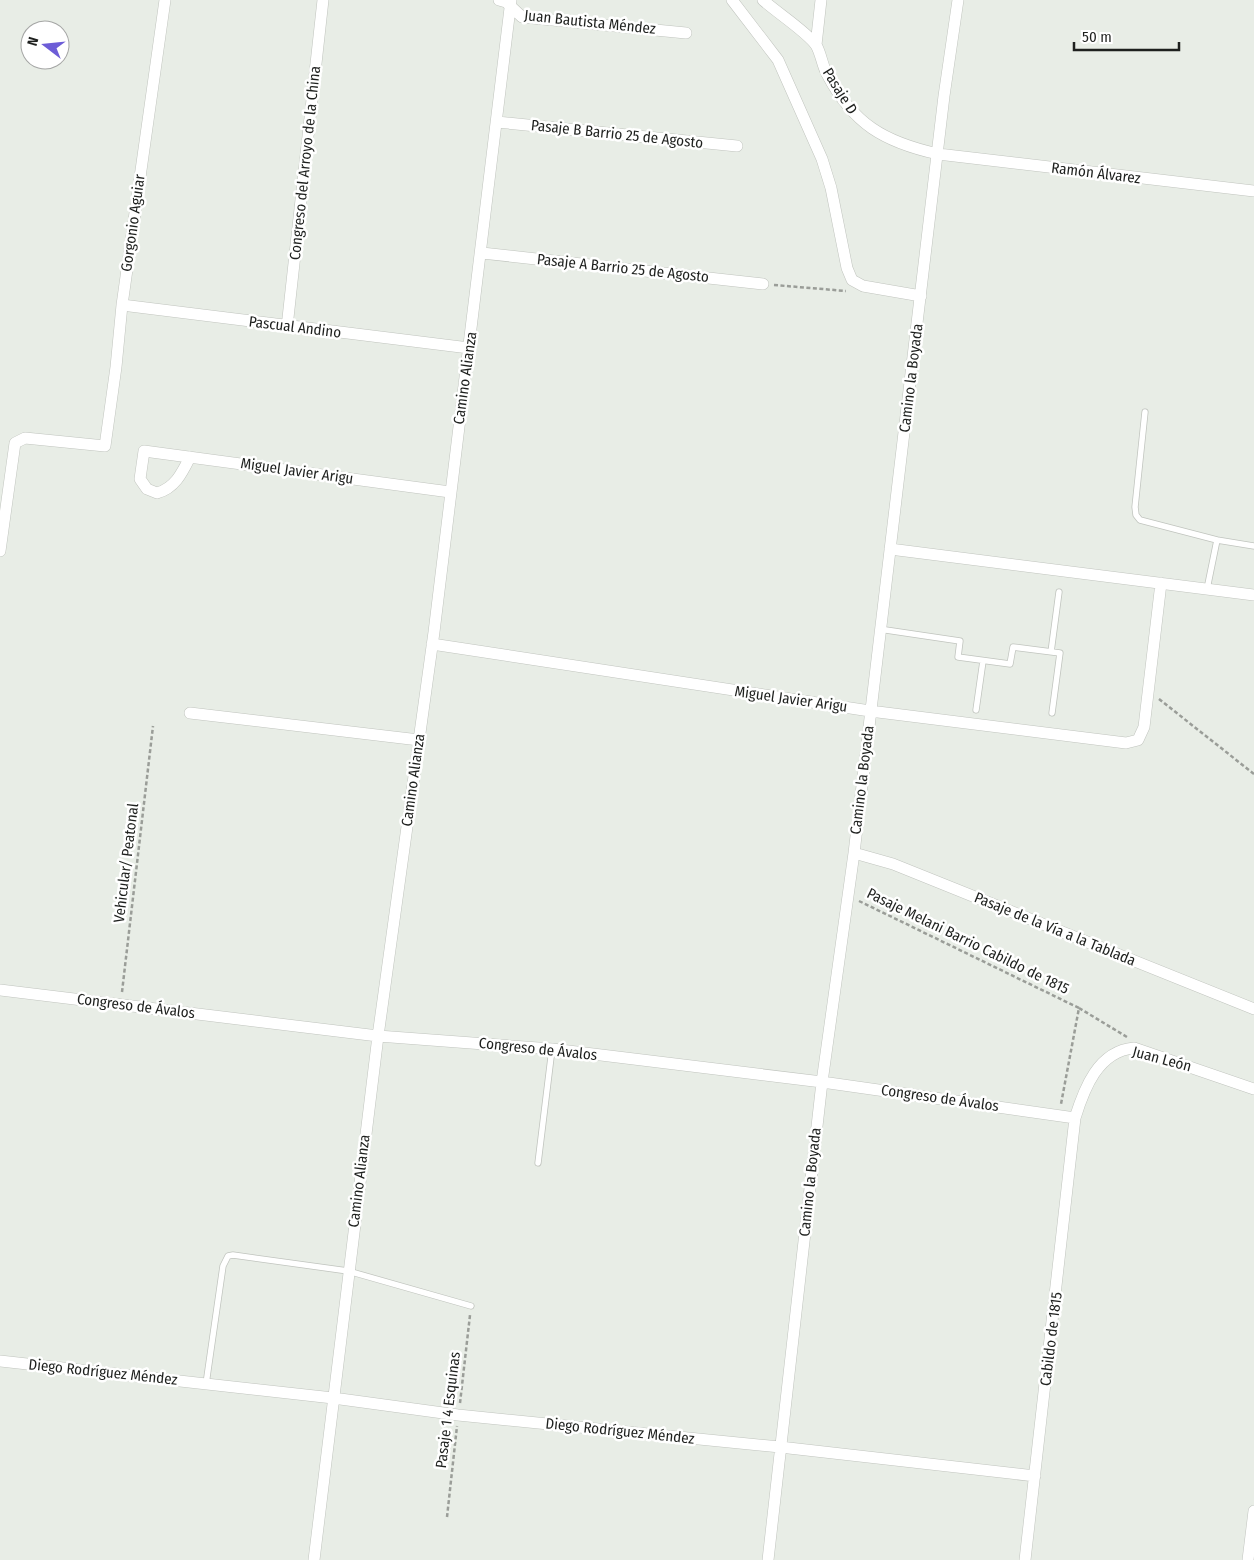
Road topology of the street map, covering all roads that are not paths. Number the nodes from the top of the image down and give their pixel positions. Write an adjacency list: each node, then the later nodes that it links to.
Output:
1 (164, 0): 18 (street, Gorgonio Aguiar)
2 (323, 0): 19 (street, Congreso del Arroyo de la China)
3 (499, 0): 8 (street, Juan Bautista Méndez)
4 (732, 0): 17 (street)
5 (763, 0): 10 (street, Pasaje D)
6 (821, 0): 10 (street)
7 (958, 0): 13 (street, Camino la Boyada)
8 (511, 4): 9 (street, Juan Bautista Méndez); 11 (street, Camino Alianza)
9 (686, 33)
10 (816, 45): 13 (street, Pasaje D)
11 (497, 122): 12 (street, Pasaje B Barrio 25 de Agosto); 15 (street, Camino Alianza)
12 (737, 146)
13 (938, 154): 14 (street, Ramón Álvarez); 17 (street, Camino la Boyada)
14 (1254, 192)
15 (482, 253): 16 (street, Pasaje A Barrio 25 de Agosto); 20 (street, Camino Alianza)
16 (763, 284)
17 (921, 296): 26 (street, Camino la Boyada)
18 (122, 305): 19 (street, Pascual Andino); 27 (street, Gorgonio Aguiar)
19 (287, 327): 20 (street, Pascual Andino)
20 (469, 348): 23 (street, Camino Alianza)
21 (1145, 412): 24 (lane)
22 (190, 457): 22 (street, Miguel Javier Arigu); 23 (street, Miguel Javier Arigu)
23 (450, 492): 33 (street, Camino Alianza)
24 (1217, 540): 25 (lane); 29 (lane)
25 (1254, 546)
26 (890, 549): 28 (street); 32 (street, Camino la Boyada)
27 (0, 552)
28 (1161, 583): 29 (street); 37 (street, Miguel Javier Arigu)
29 (1207, 589): 31 (street)
30 (1059, 592): 34 (lane)
31 (1254, 595)
32 (879, 629): 35 (lane); 37 (street, Camino la Boyada)
33 (432, 644): 37 (street, Miguel Javier Arigu); 40 (street, Camino Alianza)
34 (1051, 652): 35 (lane); 39 (lane)
35 (983, 660): 36 (lane)
36 (976, 710)
37 (870, 711): 41 (street, Camino la Boyada)
38 (190, 713): 40 (street)
39 (1052, 713)
40 (419, 740): 44 (street, Camino Alianza)
41 (854, 853): 43 (street, Pasaje de la Vía a la Tablada); 46 (street, Camino la Boyada)
42 (0, 990): 44 (street, Congreso de Ávalos)
43 (1254, 1009)
44 (378, 1036): 45 (street, Congreso de Ávalos); 50 (street, Camino Alianza)
45 (552, 1048): 46 (street, Congreso de Ávalos); 49 (lane)
46 (822, 1082): 48 (street, Congreso de Ávalos); 55 (street, Camino la Boyada)
47 (1254, 1089): 48 (street, Juan León)
48 (1075, 1118): 56 (street, Cabildo de 1815)
49 (538, 1163)
50 (348, 1271): 51 (lane); 53 (lane); 54 (street, Camino Alianza)
51 (471, 1306)
52 (0, 1361): 53 (street, Diego Rodríguez Méndez)
53 (206, 1384): 54 (street, Diego Rodríguez Méndez)
54 (333, 1398): 55 (street, Diego Rodríguez Méndez); 58 (street, Camino Alianza)
55 (780, 1447): 56 (street, Diego Rodríguez Méndez); 59 (street, Camino la Boyada)
56 (1035, 1476): 60 (street, Cabildo de 1815)
57 (1254, 1511): 61 (street)
58 (314, 1560)
59 (768, 1560)
60 (1025, 1560)
61 (1248, 1560)

